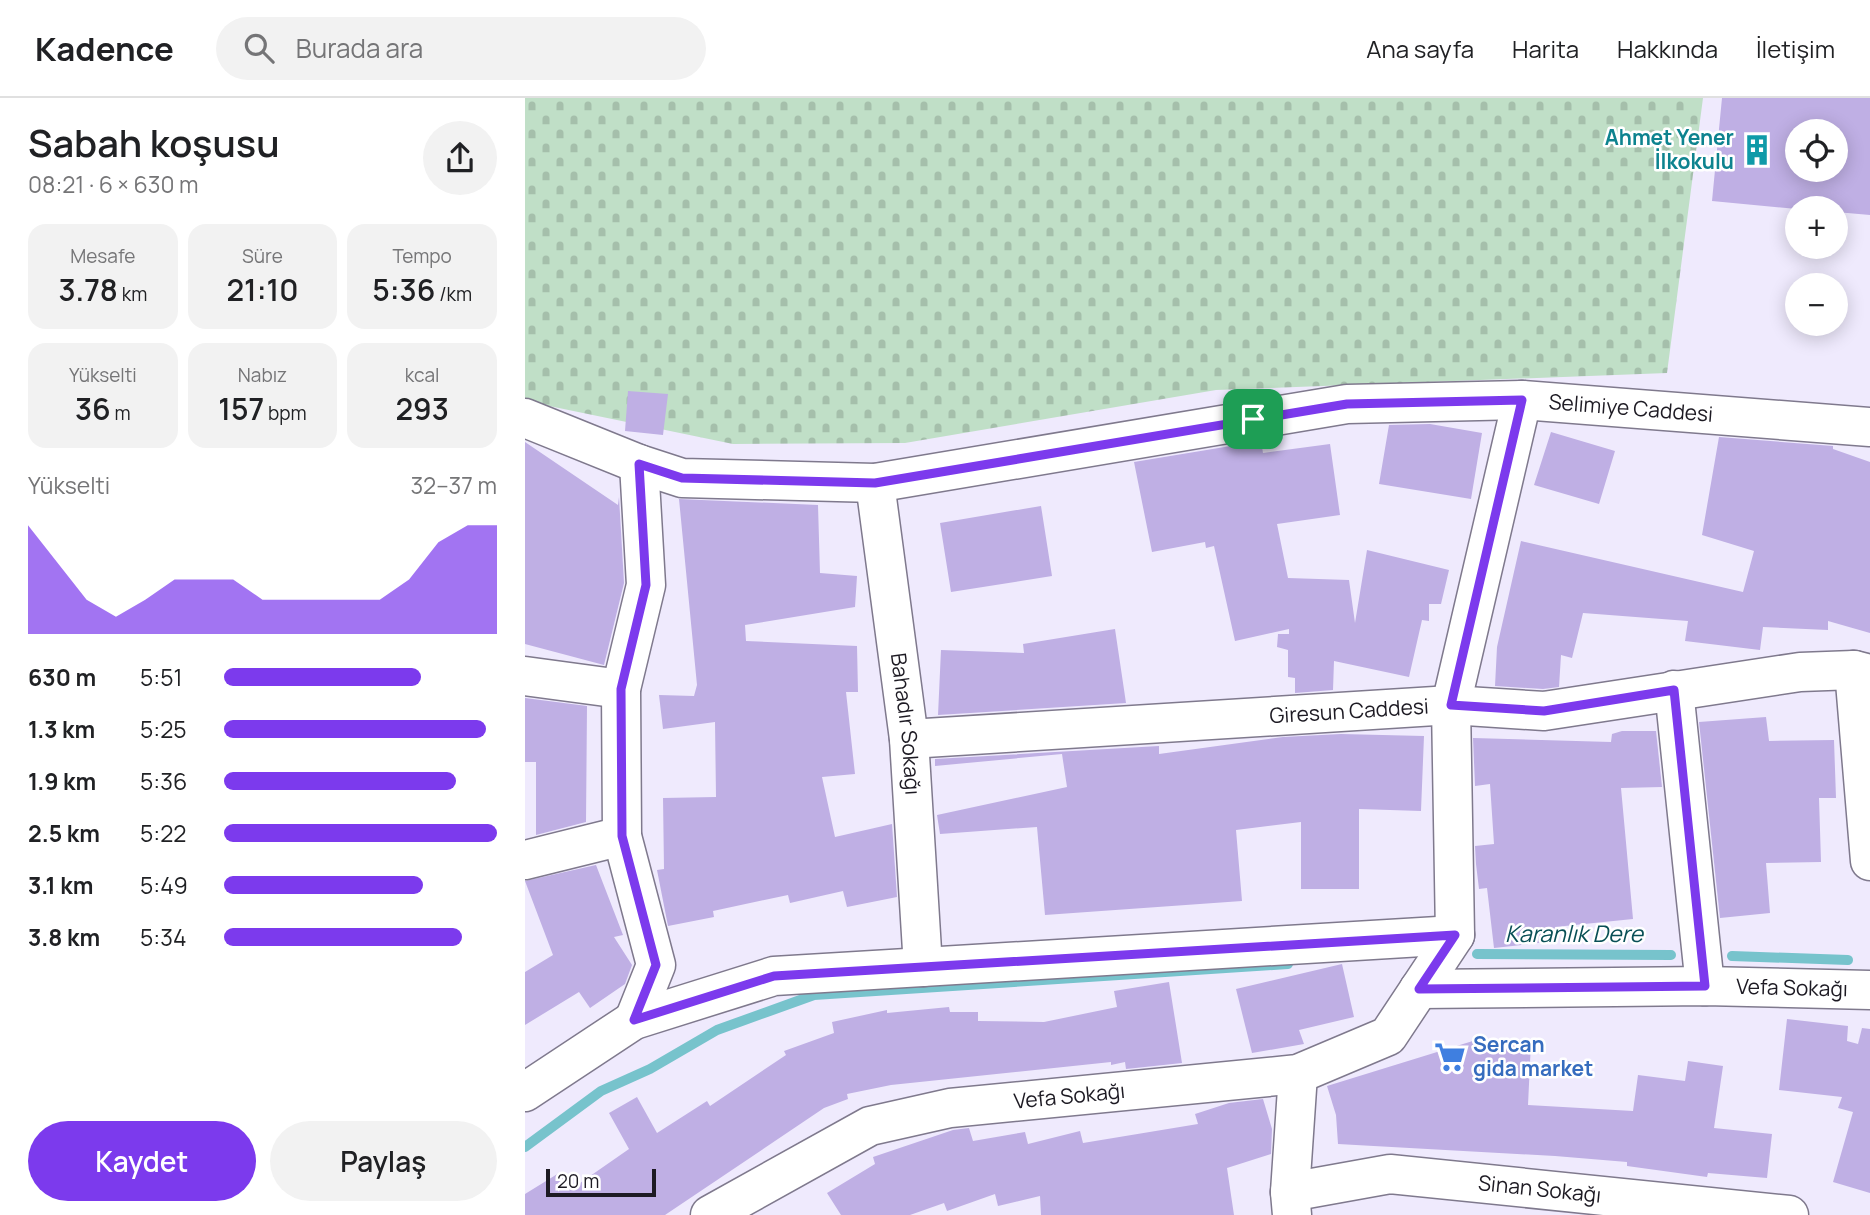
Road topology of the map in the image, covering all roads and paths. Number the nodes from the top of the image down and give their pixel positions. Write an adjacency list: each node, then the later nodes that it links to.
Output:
1 (1522, 400): 3 (street, Selimiye Caddesi); 5 (street, Selimiye Caddesi); 10 (street)
2 (525, 418): 4 (street, Selimiye Caddesi)
3 (1870, 426)
4 (639, 464): 5 (street, Selimiye Caddesi); 8 (street)
5 (875, 483): 11 (street, Bahadır Sokağı)
6 (1862, 672): 9 (street, Giresun Caddesi); 14 (street)
7 (525, 676): 8 (street)
8 (621, 689): 12 (street)
9 (1674, 690): 10 (street, Giresun Caddesi); 17 (street)
10 (1451, 705): 11 (street, Giresun Caddesi); 15 (street)
11 (909, 739): 16 (street, Bahadır Sokağı)
12 (622, 836): 13 (street); 20 (street)
13 (525, 860)
14 (1870, 861)
15 (1455, 935): 16 (street); 18 (street, Vefa Sokağı)
16 (923, 968): 20 (street)
17 (1705, 986): 18 (street, Vefa Sokağı); 19 (street, Vefa Sokağı)
18 (1419, 989): 21 (street, Vefa Sokağı)
19 (1870, 990)
20 (634, 1020): 22 (street)
21 (1298, 1074): 23 (street); 24 (street, Vefa Sokağı)
22 (525, 1092)
23 (1291, 1204): 25 (street, Sinan Sokağı)
24 (710, 1215)
25 (1789, 1215)

